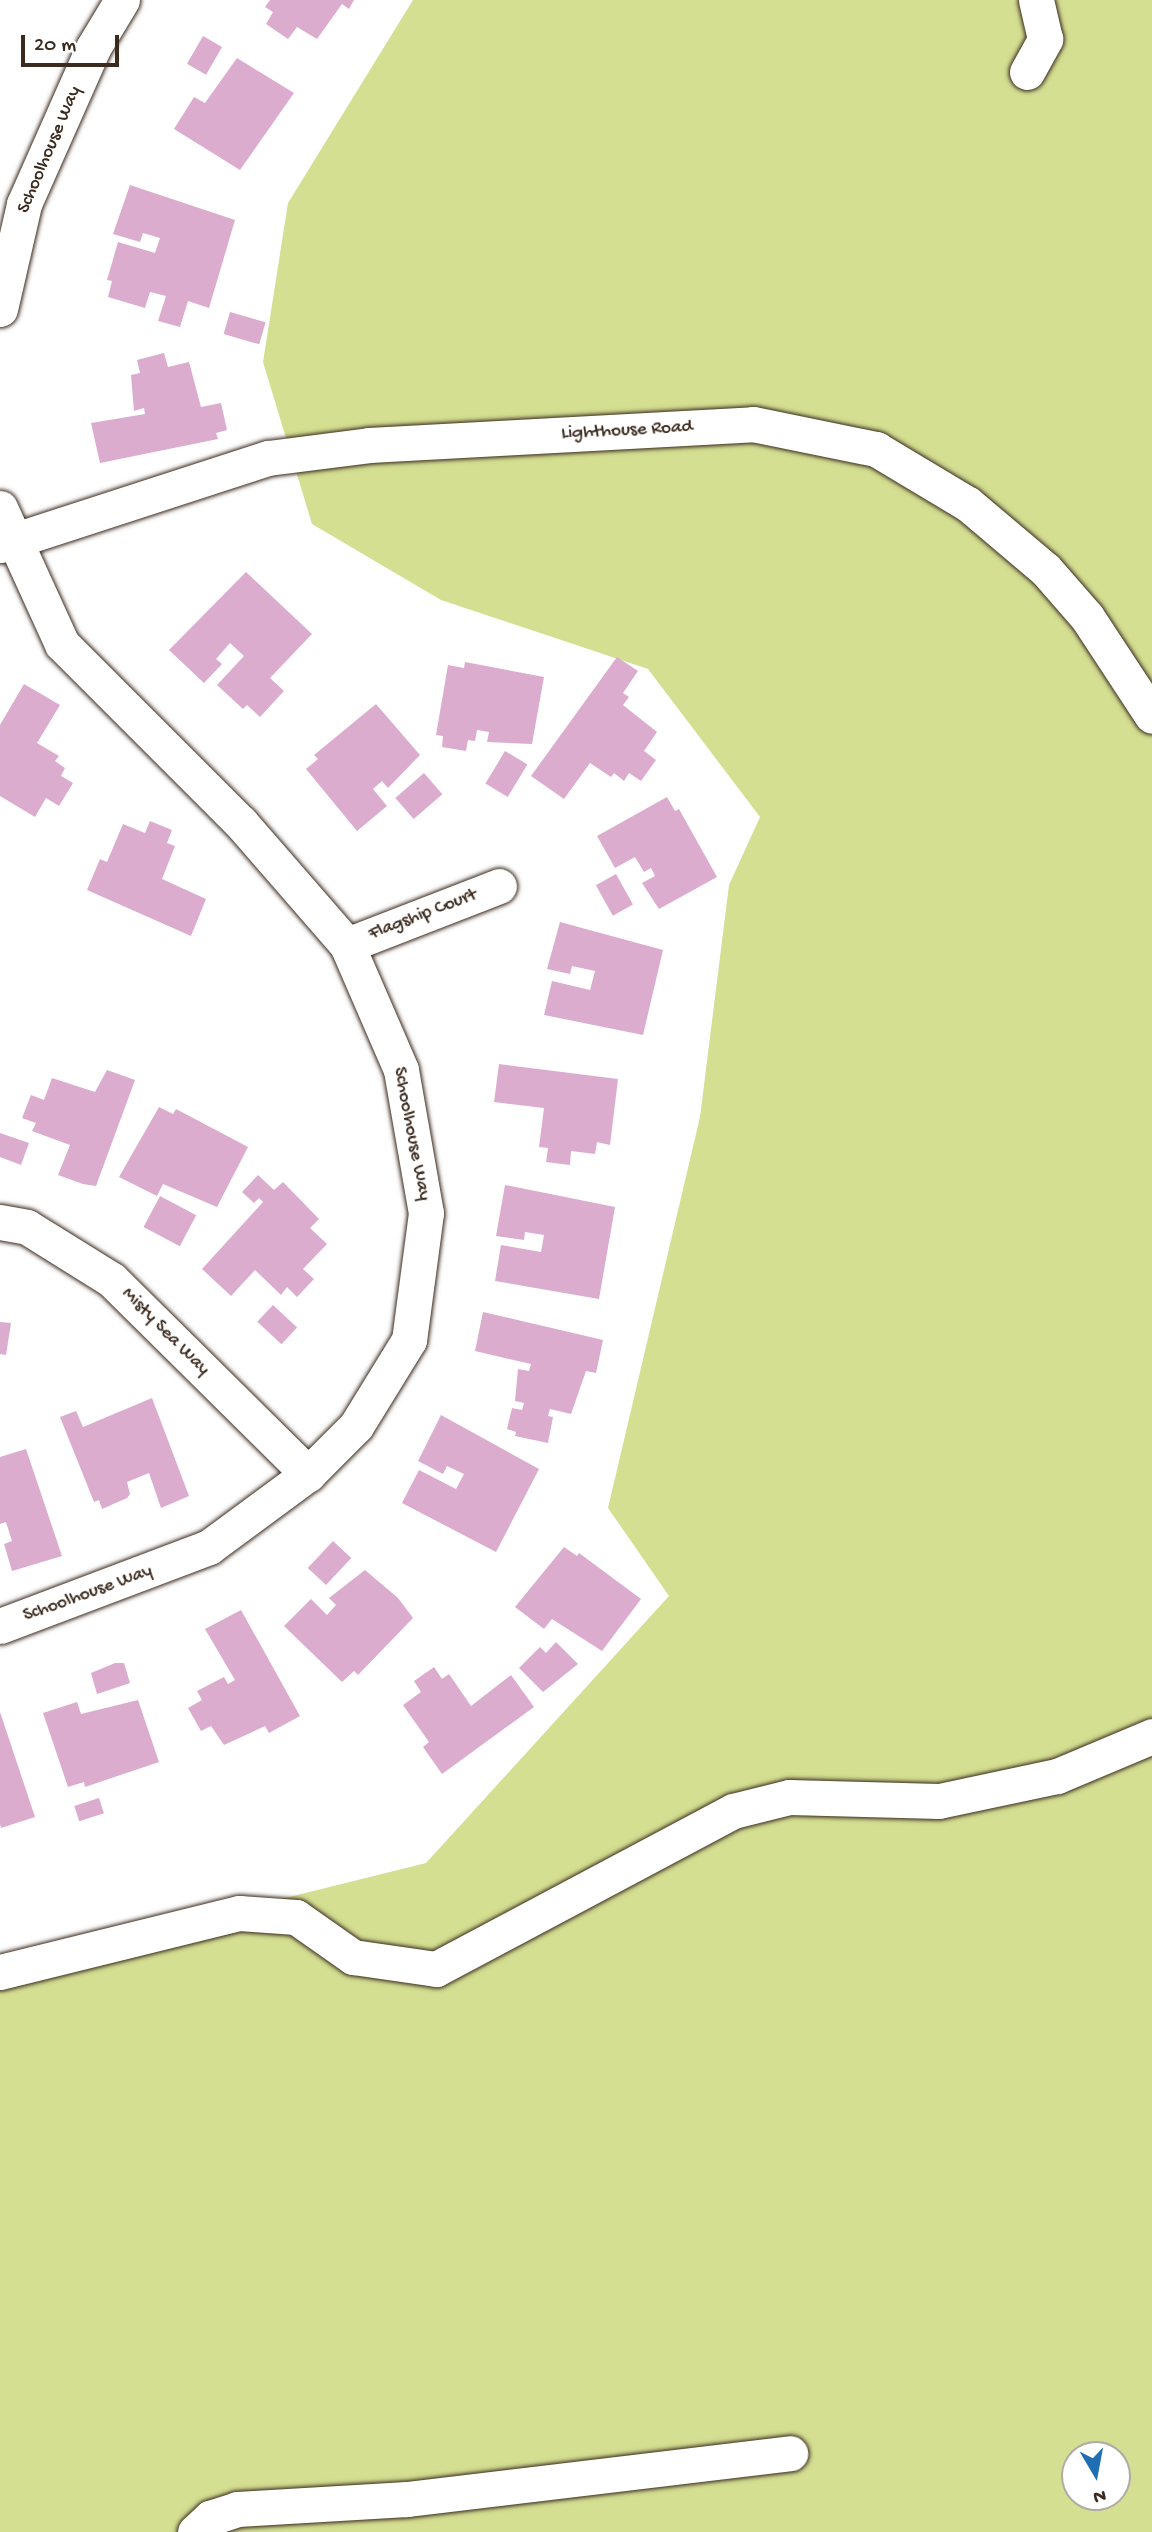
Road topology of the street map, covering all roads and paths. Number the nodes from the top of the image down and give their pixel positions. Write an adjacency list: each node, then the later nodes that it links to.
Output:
1 (122, 0): 4 (street, Schoolhouse Way)
2 (1036, 0): 3 (street)
3 (1027, 72)
4 (0, 309)
5 (0, 508): 6 (street, Schoolhouse Way)
6 (6, 543): 7 (street, Lighthouse Road); 9 (street, Schoolhouse Way)
7 (1152, 716)
8 (499, 886): 9 (street, Flagship Court)
9 (347, 944): 11 (street, Schoolhouse Way)
10 (0, 1222): 11 (street, Misty Sea Way)
11 (308, 1474): 12 (street, Schoolhouse Way)
12 (0, 1626)
13 (1152, 1736): 14 (street)
14 (0, 1972)
15 (790, 2454): 16 (street)
16 (195, 2532)

